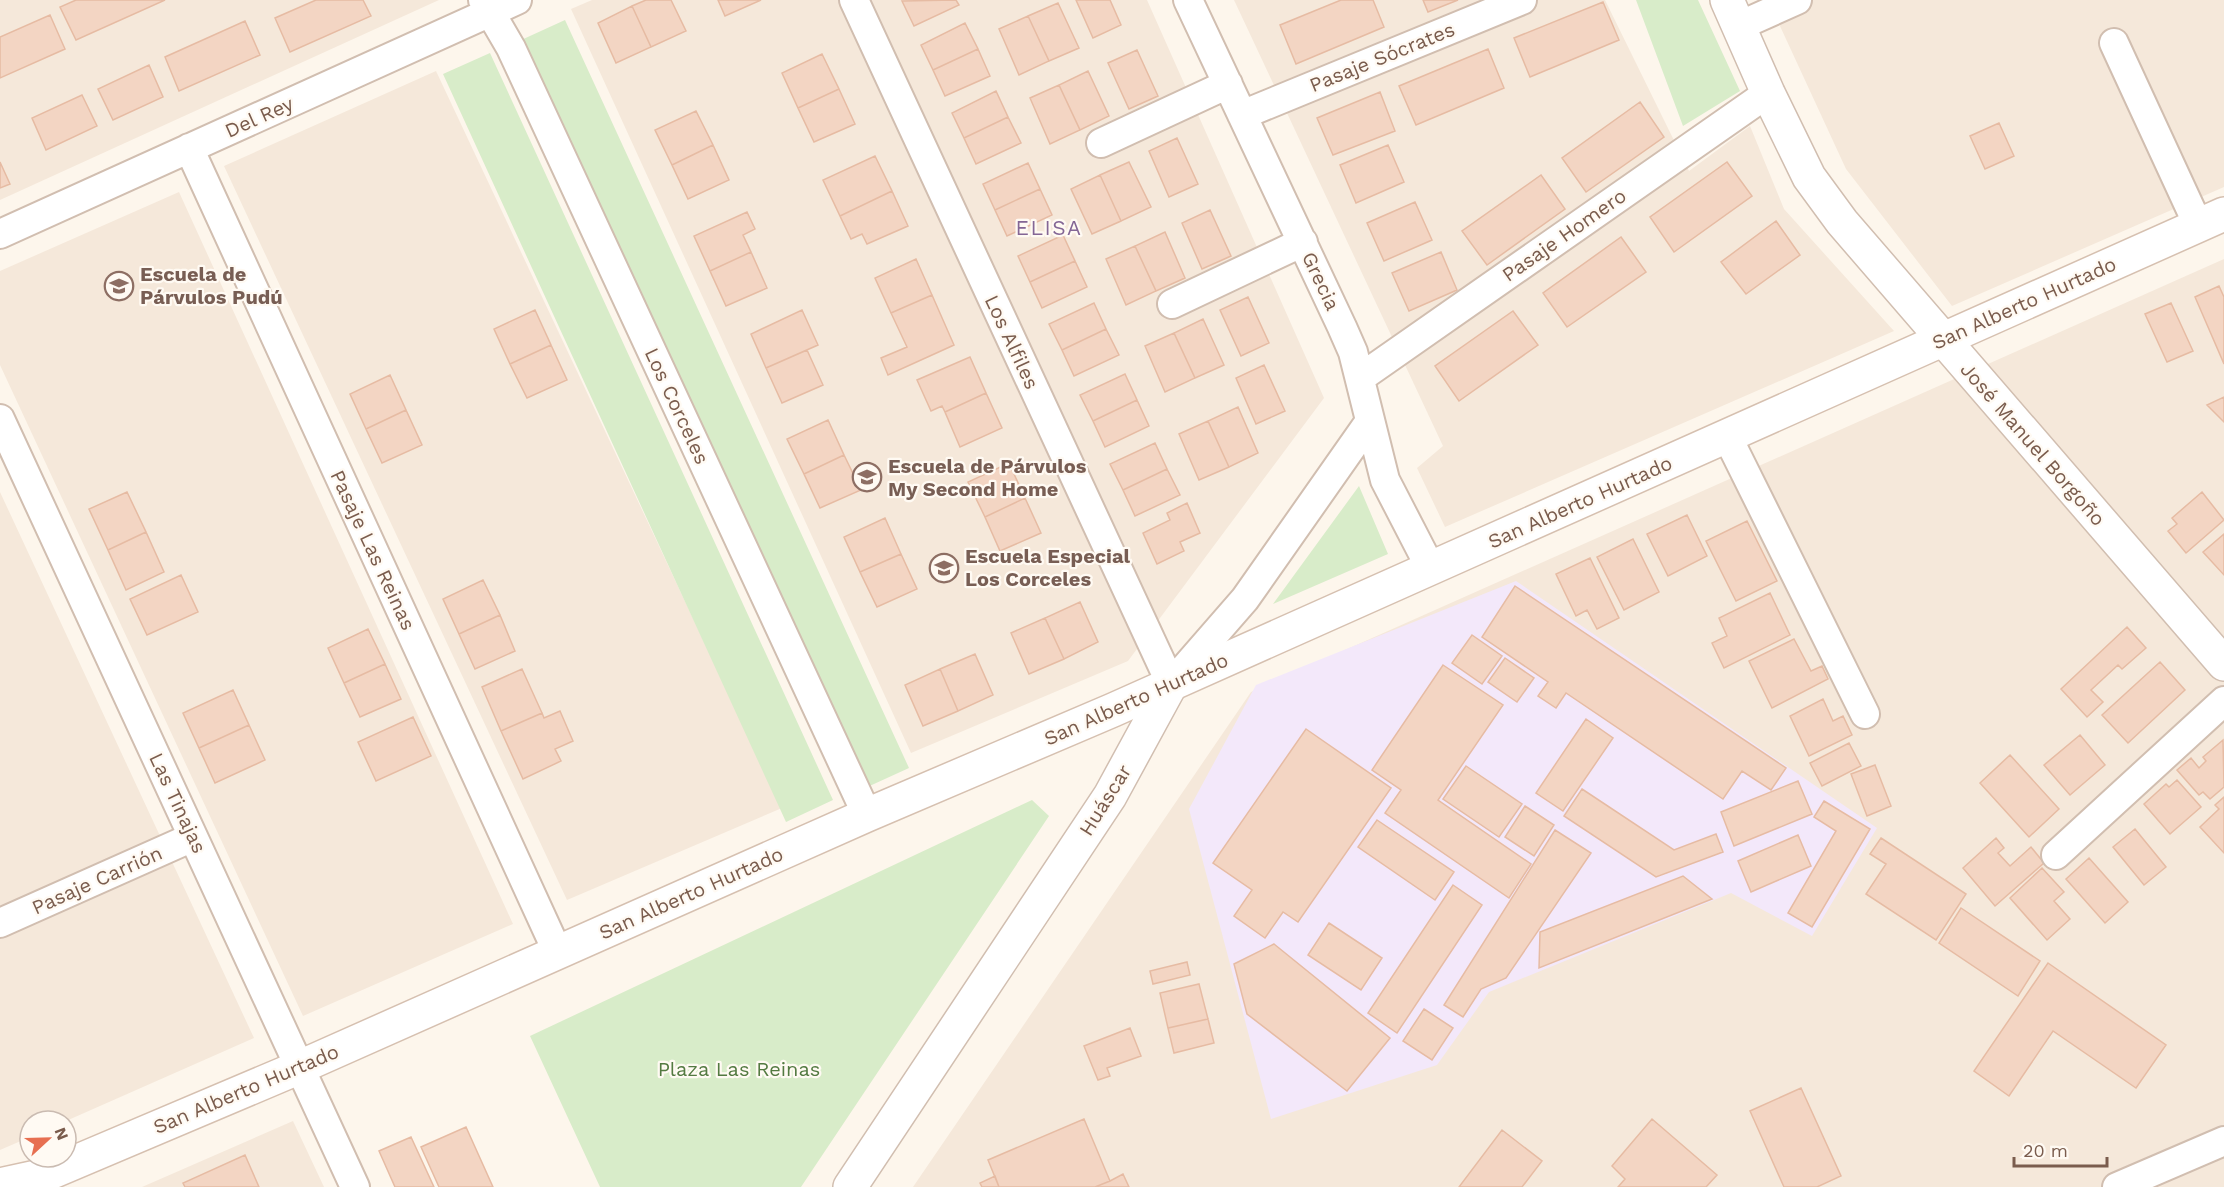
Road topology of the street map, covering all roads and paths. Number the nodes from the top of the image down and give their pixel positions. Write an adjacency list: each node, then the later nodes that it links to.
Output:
1 (517, 0): 6 (street, Del Rey)
2 (854, 0): 25 (street, Los Alfiles)
3 (1188, 0): 9 (street, Grecia)
4 (1522, 0): 11 (street, Pasaje Sócrates)
5 (1797, 0): 7 (street)
6 (486, 6): 13 (street, Del Rey); 28 (street, Los Corceles)
7 (1733, 13): 10 (main road, José Manuel Borgoño)
8 (2114, 43): 14 (street)
9 (1228, 84): 11 (street, Grecia); 12 (street)
10 (1768, 93): 18 (main road, José Manuel Borgoño); 19 (street, Pasaje Homero)
11 (1242, 115): 16 (street, Grecia)
12 (1101, 143)
13 (189, 148): 15 (street, Del Rey); 32 (street, Pasaje Las Reinas)
14 (2211, 220): 18 (main road, San Alberto Hurtado)
15 (0, 234)
16 (1303, 242): 17 (street); 19 (street, Grecia)
17 (1172, 304)
18 (1943, 340): 22 (main road, San Alberto Hurtado); 24 (main road, José Manuel Borgoño)
19 (1360, 378): 21 (street, Grecia)
20 (0, 419): 29 (street, Las Tinajas)
21 (1370, 421): 23 (street, Grecia); 25 (street, Huáscar)
22 (1727, 436): 23 (main road, San Alberto Hurtado); 27 (street)
23 (1431, 568): 25 (main road, San Alberto Hurtado)
24 (2224, 664)
25 (1171, 684): 28 (main road, San Alberto Hurtado); 38 (main road, Huáscar)
26 (2224, 701): 30 (street)
27 (1865, 714)
28 (867, 815): 32 (main road, San Alberto Hurtado)
29 (193, 837): 31 (street, Pasaje Carrión); 33 (street, Las Tinajas)
30 (2056, 855)
31 (0, 923)
32 (557, 951): 33 (main road, San Alberto Hurtado)
33 (300, 1067): 35 (main road, San Alberto Hurtado); 37 (street, Las Tinajas)
34 (2224, 1141): 39 (street)
35 (38, 1181): 36 (main road, San Alberto Hurtado)
36 (0, 1185)
37 (355, 1187)
38 (849, 1187)
39 (2117, 1187)

